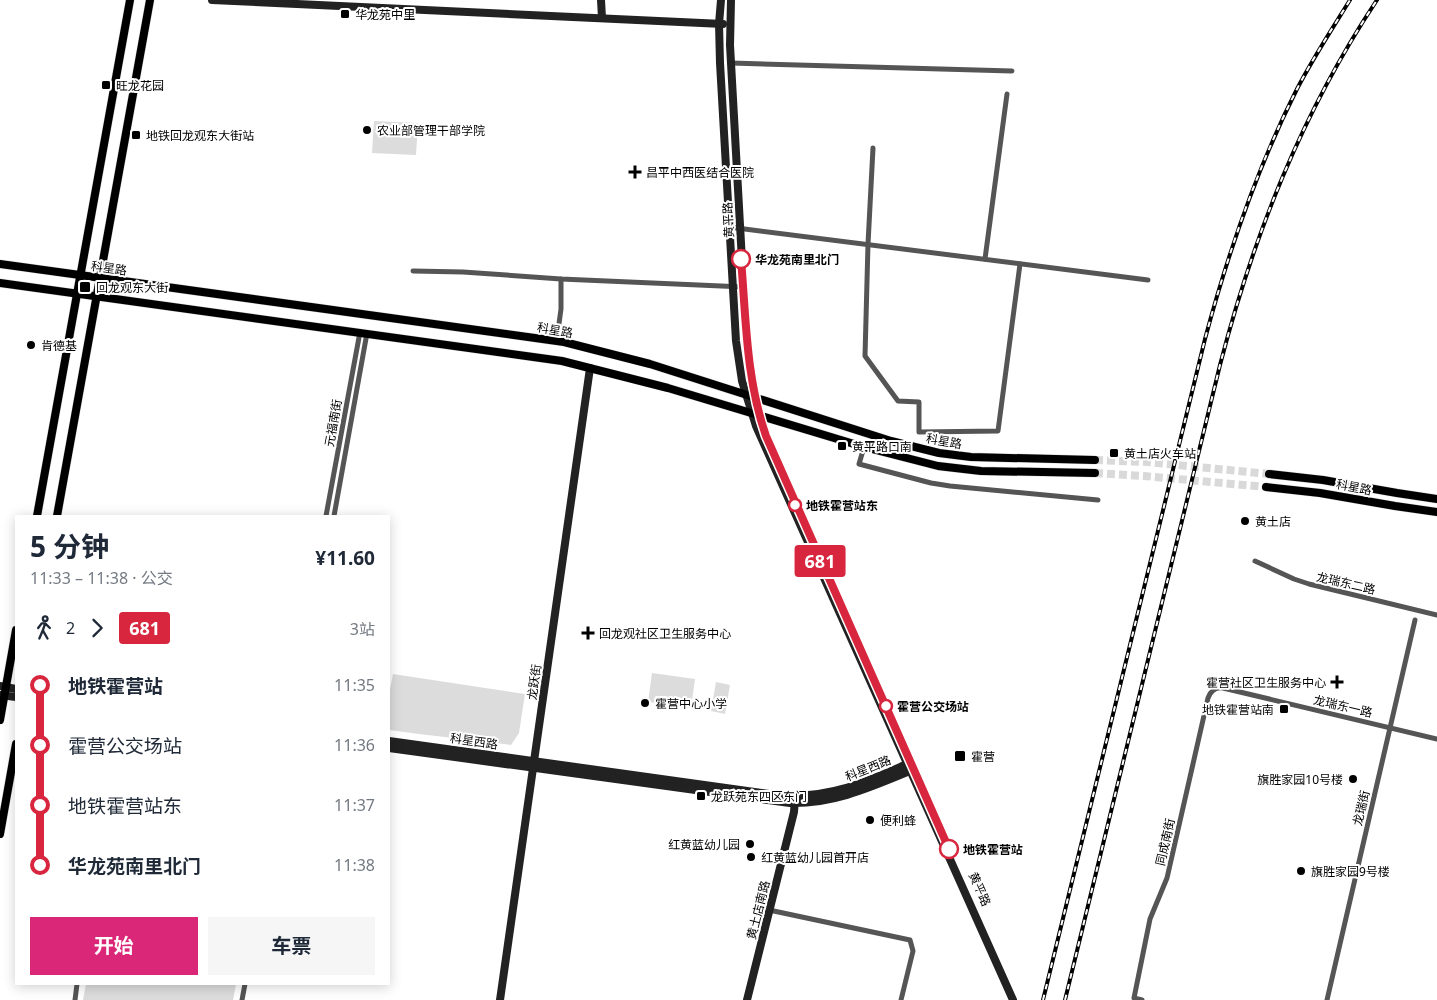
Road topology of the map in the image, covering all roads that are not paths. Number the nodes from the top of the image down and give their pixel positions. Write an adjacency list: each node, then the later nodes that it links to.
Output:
1 (130, 0): 21 (main road)
2 (150, 0): 22 (main road)
3 (212, 0): 7 (main road)
4 (601, 0): 7 (main road)
5 (721, 0): 8 (main road, 黄平路)
6 (731, 0): 9 (main road, 黄平路)
7 (602, 18): 8 (main road)
8 (719, 24): 9 (main road); 14 (main road, 黄平路)
9 (730, 24): 10 (main road, 黄平路)
10 (730, 63): 11 (street); 15 (main road, 黄平路)
11 (1012, 71)
12 (1006, 94): 17 (street)
13 (873, 148): 16 (street)
14 (729, 227): 15 (street); 26 (main road, 黄平路)
15 (739, 228): 16 (street); 27 (main road, 黄平路)
16 (868, 244): 17 (street); 19 (street)
17 (985, 259): 19 (street)
18 (0, 264): 21 (main road, 科星路)
19 (1020, 264): 24 (street)
20 (413, 271): 23 (street)
21 (80, 275): 22 (main road, 科星路); 28 (main road)
22 (100, 278): 29 (main road); 33 (main road, 科星路)
23 (561, 279): 26 (street); 30 (street)
24 (1148, 280)
25 (0, 283): 28 (main road, 科星路)
26 (733, 286): 27 (street); 33 (main road, 黄平路)
27 (744, 287): 34 (main road, 黄平路)
28 (76, 294): 29 (main road, 科星路); 44 (main road)
29 (97, 296): 31 (main road, 科星路); 45 (main road)
30 (558, 331)
31 (363, 333): 32 (main road, 科星路); 46 (street, 元福南街); 47 (street, 元福南街)
32 (590, 368): 35 (main road, 科星路); 61 (main road, 龙跃街)
33 (744, 393): 34 (main road, 科星路); 35 (main road, 黄平路)
34 (755, 397): 35 (main road, 黄平路); 37 (main road, 科星路)
35 (755, 414): 36 (main road, 科星路); 62 (main road, 黄平路)
36 (864, 447): 38 (main road, 科星路); 42 (street)
37 (1095, 460)
38 (1095, 473)
39 (1269, 474): 41 (main road, 科星路)
40 (1266, 487): 43 (main road, 科星路)
41 (1437, 499)
42 (1098, 500)
43 (1437, 512)
44 (36, 515)
45 (57, 515)
46 (326, 515)
47 (334, 515)
48 (1254, 561): 49 (street, 龙瑞东二路)
49 (1437, 615)
50 (1415, 620): 56 (street, 龙瑞街)
51 (15, 635): 53 (main road)
52 (1214, 689): 56 (street, 龙瑞东一路); 75 (street, 同成南街)
53 (3, 691): 54 (main road); 55 (main road)
54 (15, 697)
55 (0, 720)
56 (1390, 728): 57 (street, 龙瑞东一路); 76 (street, 龙瑞街)
57 (1437, 739)
58 (390, 741): 61 (main road, 科星西路)
59 (390, 748): 61 (main road, 科星西路)
60 (15, 750): 64 (main road)
61 (534, 765): 63 (main road, 科星西路); 70 (main road, 龙跃街)
62 (910, 767): 63 (main road, 科星西路); 73 (main road, 黄平路); 74 (main road, 黄平路)
63 (794, 799): 65 (main road, 黄土店南路)
64 (0, 834)
65 (769, 910): 71 (main road, 黄土店南路); 72 (street)
66 (78, 985): 68 (street)
67 (245, 985): 69 (street)
68 (74, 1000)
69 (242, 1000)
70 (500, 1000)
71 (747, 1000)
72 (901, 1000)
73 (1012, 1000)
74 (1017, 1000)
75 (1142, 1000)
76 (1327, 1000)

